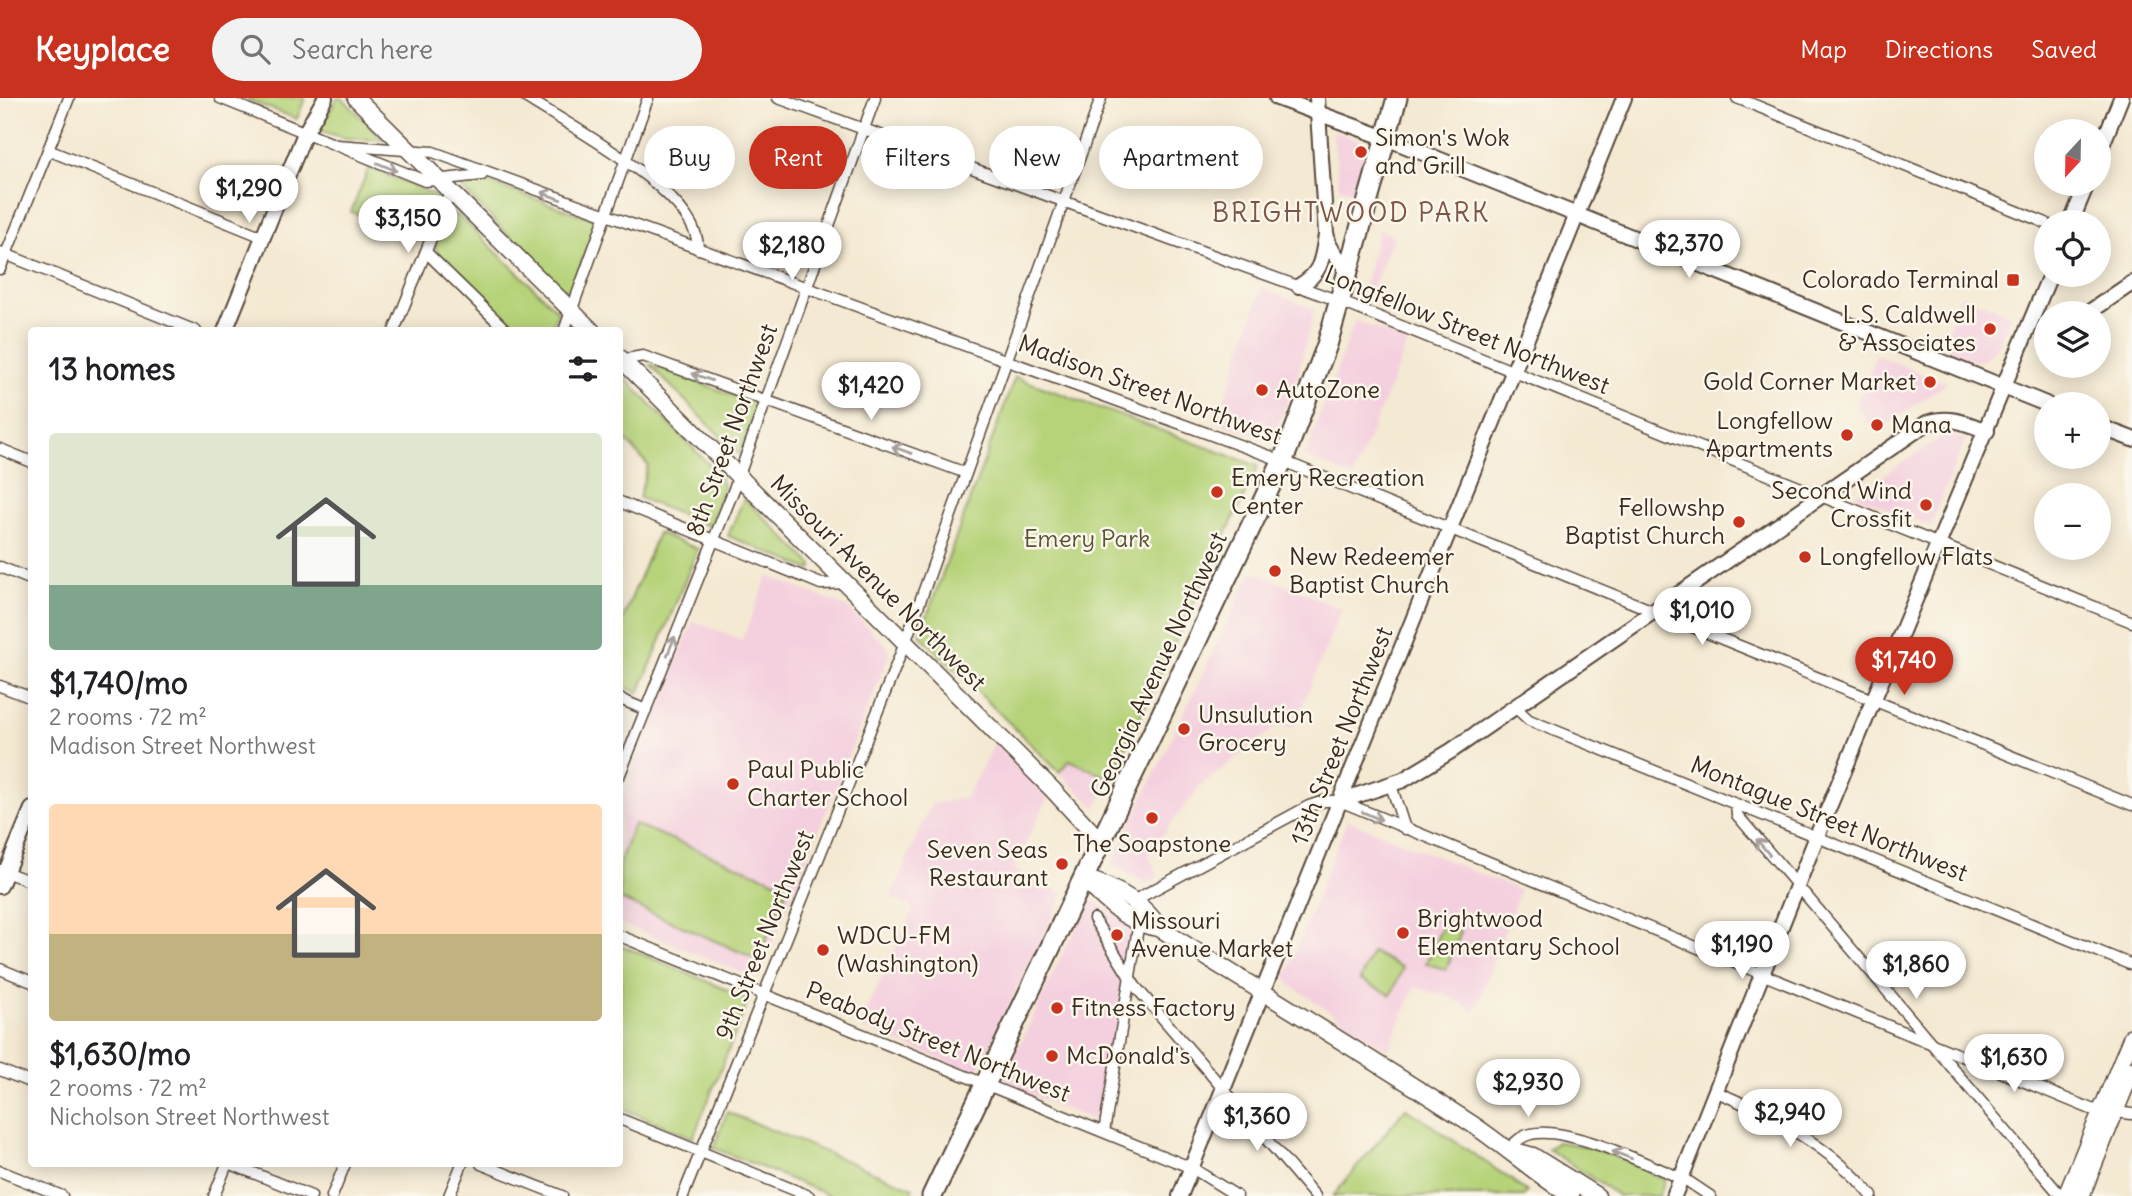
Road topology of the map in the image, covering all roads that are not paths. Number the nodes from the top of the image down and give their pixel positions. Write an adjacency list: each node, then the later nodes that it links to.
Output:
1 (69, 98): 24 (street)
2 (220, 98): 19 (street, Madison Street Northwest)
3 (325, 98): 19 (street)
4 (356, 98): 23 (main road)
5 (527, 98): 25 (street)
6 (648, 98): 25 (street)
7 (778, 98): 18 (street, Longfellow Street Northwest)
8 (875, 98): 17 (street, 8th Street Northwest)
9 (1101, 98): 29 (street, 9th Street Northwest)
10 (1277, 98): 15 (street)
11 (1397, 98): 21 (highway, Georgia Avenue Northwest)
12 (1624, 98): 31 (street, 13th Street Northwest)
13 (1737, 98): 32 (street)
14 (2122, 98): 16 (street)
15 (1317, 105): 21 (street); 33 (street)
16 (2111, 125)
17 (865, 126)
18 (861, 128)
19 (305, 132): 22 (street, Madison Street Northwest); 34 (street)
20 (861, 137): 42 (street, 8th Street Northwest)
21 (1386, 138): 31 (street); 39 (highway, Georgia Avenue Northwest)
22 (336, 145): 23 (street, Madison Street Northwest); 28 (street, Madison Street Northwest, one-way to 28)
23 (408, 149): 27 (street, Madison Street Northwest); 28 (main road)
24 (48, 150): 34 (street); 37 (street)
25 (626, 160): 30 (street); 35 (street)
26 (975, 169): 29 (street, Longfellow Street Northwest)
27 (496, 176): 28 (street, Madison Street Northwest); 30 (street, Madison Street Northwest, one-way to 27)
28 (445, 186): 36 (street); 45 (main road)
29 (1064, 201): 41 (street, Longfellow Street Northwest); 54 (street, 9th Street Northwest)
30 (606, 216): 35 (street, Madison Street Northwest); 45 (street)
31 (1577, 216): 56 (street, 13th Street Northwest); 57 (street)
32 (2034, 218)
33 (1326, 233): 39 (street); 41 (street)
34 (263, 237): 47 (street)
35 (698, 249): 42 (street, Madison Street Northwest)
36 (426, 252): 48 (street); 49 (street)
37 (3, 253): 38 (street); 46 (street)
38 (0, 269)
39 (1348, 272): 43 (highway, Georgia Avenue Northwest)
40 (2132, 283): 44 (street)
41 (1299, 286): 43 (street, Longfellow Street Northwest)
42 (806, 288): 54 (street, Madison Street Northwest); 59 (street, 8th Street Northwest)
43 (1339, 301): 56 (street, Longfellow Street Northwest); 65 (highway, Georgia Avenue Northwest)
44 (2106, 301)
45 (571, 311): 50 (street); 51 (main road)
46 (186, 327)
47 (227, 327)
48 (396, 327)
49 (503, 327)
50 (565, 327)
51 (588, 327)
52 (2034, 330): 57 (street)
53 (623, 359): 59 (street, one-way to 53)
54 (1007, 361): 65 (street, Madison Street Northwest); 66 (street, 9th Street Northwest)
55 (623, 362): 67 (main road, Missouri Avenue Northwest)
56 (1514, 371): 68 (street, Longfellow Street Northwest); 70 (street, 13th Street Northwest)
57 (2004, 388): 58 (street); 60 (street)
58 (2034, 399)
59 (766, 401): 66 (street, one-way to 59); 67 (street, 8th Street Northwest)
60 (1987, 431): 68 (street); 72 (street)
61 (2111, 431): 62 (street)
62 (2132, 439)
63 (0, 449): 64 (street)
64 (28, 460)
65 (1283, 461): 70 (street, Madison Street Northwest); 93 (highway, Georgia Avenue Northwest)
66 (967, 473): 78 (street, 9th Street Northwest)
67 (738, 476): 71 (street, 8th Street Northwest); 75 (main road, Missouri Avenue Northwest)
68 (1821, 496): 72 (street, Longfellow Street Northwest); 76 (street)
69 (623, 503): 71 (street)
70 (1450, 528): 76 (street, Madison Street Northwest); 87 (street, 13th Street Northwest)
71 (713, 541): 75 (street); 84 (street, 8th Street Northwest, one-way to 71)
72 (1941, 544): 77 (street, Longfellow Street Northwest); 82 (street)
73 (0, 567): 74 (street)
74 (28, 578)
75 (847, 583): 78 (main road, Missouri Avenue Northwest)
76 (1654, 611): 82 (street, Madison Street Northwest); 83 (street)
77 (2132, 622)
78 (905, 643): 93 (main road, Missouri Avenue Northwest); 110 (street, 9th Street Northwest)
79 (0, 685): 80 (street)
80 (28, 696)
81 (623, 700): 84 (street)
82 (1878, 702): 89 (street, Madison Street Northwest); 92 (street)
83 (1515, 707): 86 (street); 88 (street, Montague Street Northwest)
84 (646, 709): 85 (street, 8th Street Northwest)
85 (623, 766)
86 (1391, 785): 87 (street); 91 (street)
87 (1340, 801): 91 (street, one-way to 91); 99 (street); 109 (street, 13th Street Northwest)
88 (1736, 804): 92 (street, Montague Street Northwest); 98 (street, one-way to 88)
89 (2132, 805)
90 (28, 818): 94 (street)
91 (1405, 829): 107 (street)
92 (1821, 838): 98 (street); 104 (street, Montague Street Northwest)
93 (1101, 843): 95 (highway, Georgia Avenue Northwest)
94 (3, 871): 96 (street); 97 (street)
95 (1084, 878): 99 (main road); 101 (main road); 116 (highway, Georgia Avenue Northwest)
96 (28, 880)
97 (0, 886)
98 (1801, 890): 107 (street); 112 (street)
99 (1133, 901): 102 (main road)
100 (1094, 919): 106 (street)
101 (1139, 922): 102 (main road); 106 (street)
102 (1159, 928): 109 (main road)
103 (623, 937): 110 (street, Peabody Street Northwest)
104 (2132, 965)
105 (0, 969): 108 (street)
106 (1128, 977): 117 (street); 122 (street)
107 (1767, 977): 112 (street); 118 (street)
108 (28, 980)
109 (1263, 992): 117 (street, 13th Street Northwest); 123 (main road)
110 (764, 995): 116 (street, Peabody Street Northwest); 124 (street, 9th Street Northwest)
111 (2132, 1036): 119 (main road)
112 (1933, 1044): 119 (street); 151 (street)
113 (0, 1070): 115 (street)
114 (2132, 1070): 119 (main road)
115 (28, 1081)
116 (985, 1084): 122 (street, Peabody Street Northwest); 141 (highway, Georgia Avenue Northwest)
117 (1223, 1090): 130 (street, 13th Street Northwest); 144 (street)
118 (1720, 1094): 132 (street); 150 (street)
119 (2109, 1110): 120 (street); 151 (main road); 152 (main road)
120 (2132, 1114)
121 (623, 1120): 124 (street)
122 (1104, 1132): 130 (street, Peabody Street Northwest)
123 (1509, 1149): 132 (street, one-way to 123); 145 (main road); 146 (main road)
124 (701, 1152): 139 (street, 9th Street Northwest); 140 (street)
125 (228, 1167): 134 (street)
126 (237, 1167): 135 (street)
127 (344, 1167): 136 (street)
128 (461, 1167): 137 (street)
129 (489, 1167): 138 (street)
130 (1192, 1168): 142 (street, 13th Street Northwest); 143 (street, Peabody Street Northwest)
131 (0, 1171): 133 (street)
132 (1685, 1180): 147 (street); 148 (street); 149 (street)
133 (62, 1196)
134 (214, 1196)
135 (311, 1196)
136 (332, 1196)
137 (449, 1196)
138 (562, 1196)
139 (683, 1196)
140 (810, 1196)
141 (932, 1196)
142 (1180, 1196)
143 (1237, 1196)
144 (1315, 1196)
145 (1571, 1196)
146 (1597, 1196)
147 (1674, 1196)
148 (1684, 1196)
149 (1710, 1196)
150 (1872, 1196)
151 (2063, 1196)
152 (2081, 1196)

